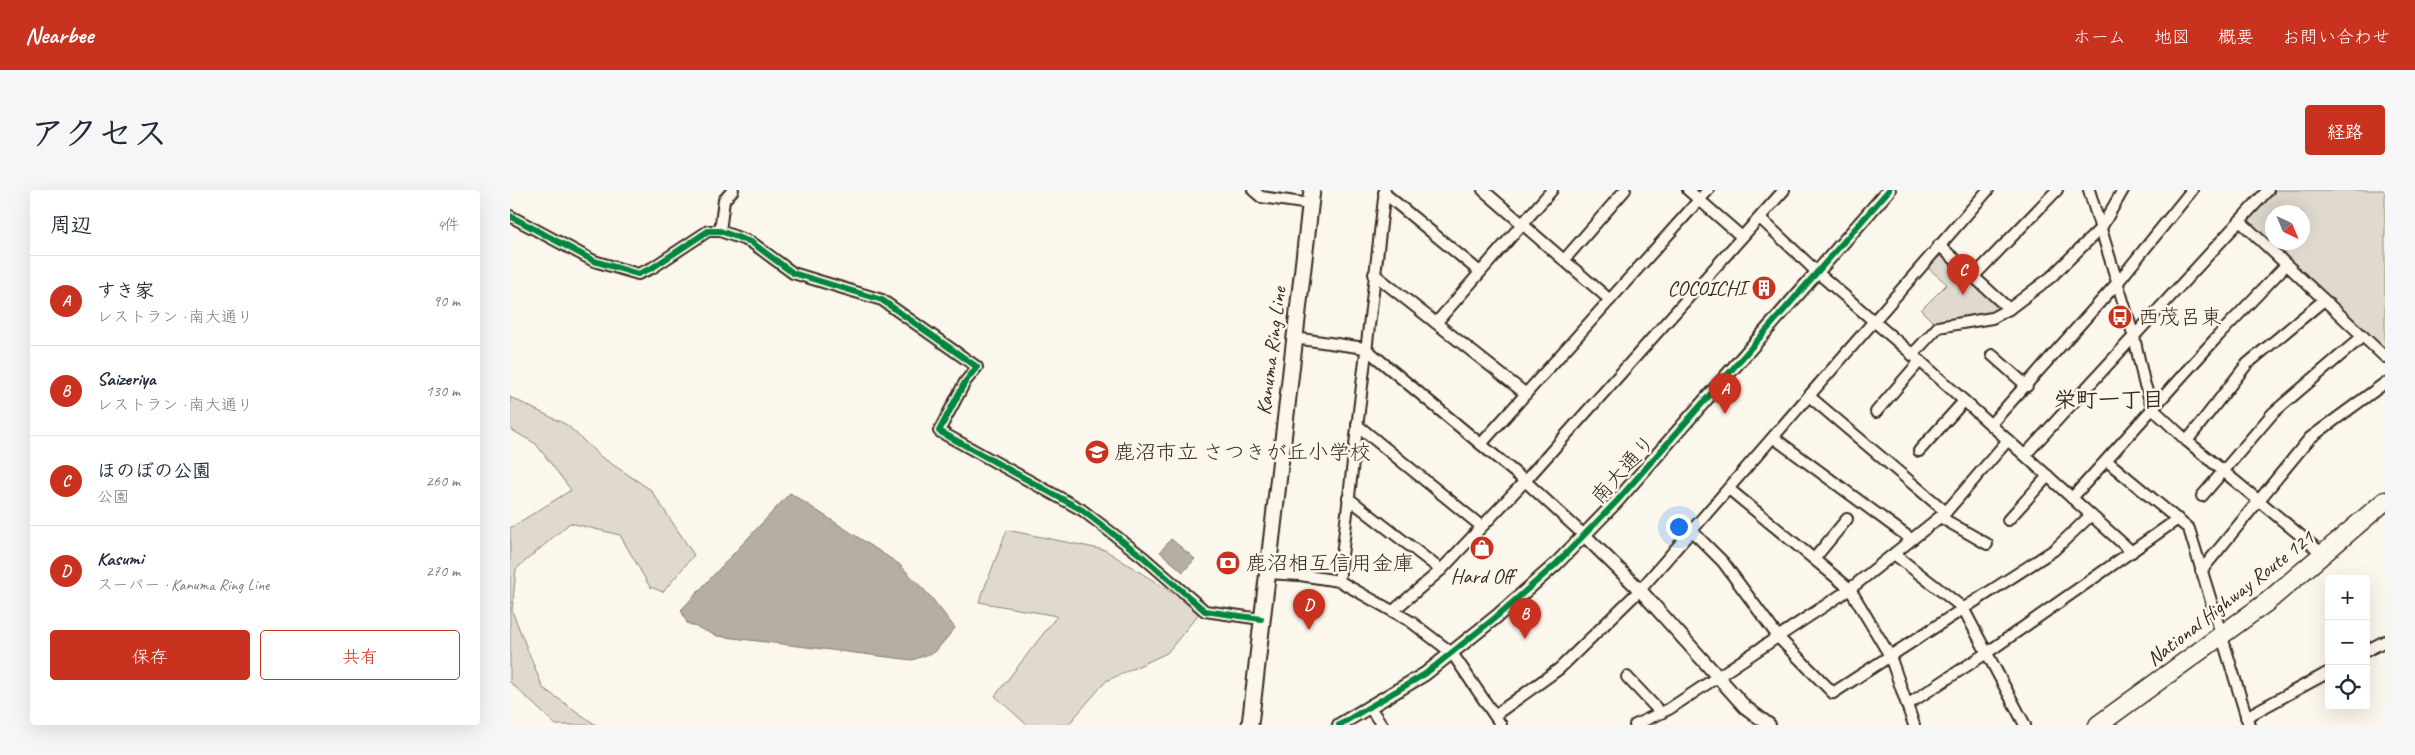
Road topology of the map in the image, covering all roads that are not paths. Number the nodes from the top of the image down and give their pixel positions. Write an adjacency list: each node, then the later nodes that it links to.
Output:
1 (733, 190): 24 (street)
2 (1253, 190): 17 (street)
3 (1483, 190): 22 (street)
4 (1552, 190): 22 (street)
5 (1625, 190): 27 (street)
6 (1688, 190): 18 (street)
7 (1708, 190): 18 (street)
8 (1784, 190): 20 (street)
9 (1889, 190): 30 (street, 南大通り)
10 (1988, 190): 26 (street)
11 (2057, 190): 32 (street)
12 (2089, 190): 23 (street)
13 (2123, 190): 23 (street)
14 (2192, 190): 33 (street)
15 (2268, 190): 21 (street)
16 (1384, 191): 29 (street); 31 (street)
17 (1311, 197): 41 (main road, Kanuma Ring Line)
18 (1700, 200): 25 (street); 34 (street)
19 (510, 216): 24 (street)
20 (1760, 218): 25 (street); 30 (street)
21 (2240, 221): 28 (street); 40 (street)
22 (1522, 224): 27 (street); 29 (street)
23 (2100, 228): 33 (street); 36 (street)
24 (720, 230): 93 (street)
25 (1742, 237): 64 (street)
26 (1939, 245): 32 (street); 37 (street)
27 (1564, 260): 34 (street)
28 (2286, 265): 35 (street); 51 (street)
29 (1480, 272): 38 (street)
30 (1818, 273): 37 (street); 78 (street, 南大通り)
31 (1374, 274): 38 (street); 42 (street)
32 (1974, 276): 36 (street)
33 (2118, 282): 40 (street); 47 (street)
34 (1610, 300): 48 (street)
35 (2324, 300): 39 (street); 57 (street)
36 (2009, 309): 45 (street)
37 (1875, 321): 45 (street); 49 (street)
38 (1436, 323): 48 (street)
39 (2363, 336): 44 (street); 62 (street)
40 (2134, 337): 51 (street); 60 (street)
41 (1294, 338): 42 (street); 87 (main road, Kanuma Ring Line)
42 (1365, 348): 54 (street); 58 (street)
43 (1992, 355): 47 (street)
44 (2385, 357)
45 (1916, 358): 50 (street); 52 (street)
46 (2385, 383): 70 (street)
47 (2027, 386): 53 (street)
48 (1526, 394): 58 (street)
49 (1809, 396): 55 (street); 71 (street)
50 (1964, 401): 53 (street); 59 (street)
51 (2153, 409): 57 (street); 61 (street)
52 (1876, 412)
53 (1991, 424): 56 (street)
54 (1357, 425): 67 (street); 76 (street)
55 (1774, 438): 65 (street); 79 (street)
56 (2008, 440): 60 (street); 71 (street)
57 (2187, 441): 62 (street)
58 (1481, 444): 64 (street)
59 (1919, 451)
60 (2025, 455): 63 (street)
61 (2107, 461): 68 (street); 74 (street)
62 (2223, 470): 66 (street); 70 (street)
63 (2048, 476): 68 (street); 75 (street)
64 (1525, 481): 76 (street); 78 (street)
65 (1729, 490): 77 (street); 84 (street)
66 (2202, 496)
67 (1348, 498): 85 (street); 88 (street)
68 (2072, 498): 72 (street)
69 (2385, 501): 83 (highway, National Highway Route 121)
70 (2260, 502): 83 (street); 86 (street)
71 (1943, 514): 79 (street); 80 (street)
72 (2090, 516): 81 (street); 91 (street)
73 (1847, 519): 84 (street)
74 (2178, 519): 81 (street); 86 (street)
75 (2008, 520)
76 (1481, 526): 85 (street)
77 (1691, 530): 90 (street); 95 (street)
78 (1585, 536): 90 (street); 99 (street, 南大通り)
79 (1911, 539): 82 (street)
80 (1987, 544)
81 (2132, 552): 98 (street)
82 (1894, 554): 89 (street); 91 (street)
83 (2324, 555): 94 (highway, National Highway Route 121)
84 (1814, 559): 89 (street)
85 (1440, 570): 92 (street)
86 (2201, 571): 94 (street)
87 (1267, 573): 88 (street); 93 (main road, Kanuma Ring Line)
88 (1338, 582): 92 (street)
89 (1850, 589): 95 (street); 100 (street)
90 (1640, 590): 103 (street); 107 (street)
91 (1963, 608): 98 (street); 100 (street)
92 (1394, 611): 99 (street)
93 (1261, 619): 110 (main road, Kanuma Ring Line)
94 (2221, 636): 108 (street); 118 (highway, National Highway Route 121)
95 (1779, 638): 100 (street); 103 (street)
96 (2385, 641): 97 (street)
97 (2370, 649)
98 (1988, 652): 104 (street); 117 (street)
99 (1452, 653): 105 (street, 南大通り); 107 (street)
100 (1890, 656): 104 (street)
101 (2325, 674): 108 (street)
102 (1627, 677): 106 (street)
103 (1718, 678): 106 (street); 115 (street)
104 (1907, 705): 116 (street)
105 (1370, 708): 111 (street, 南大通り); 112 (street)
106 (1661, 713): 109 (street)
107 (1495, 715): 113 (street)
108 (2248, 721)
109 (1652, 722): 114 (street)
110 (1250, 725)
111 (1339, 725)
112 (1382, 725)
113 (1501, 725)
114 (1635, 725)
115 (1769, 725)
116 (1914, 725)
117 (2025, 725)
118 (2098, 725)

